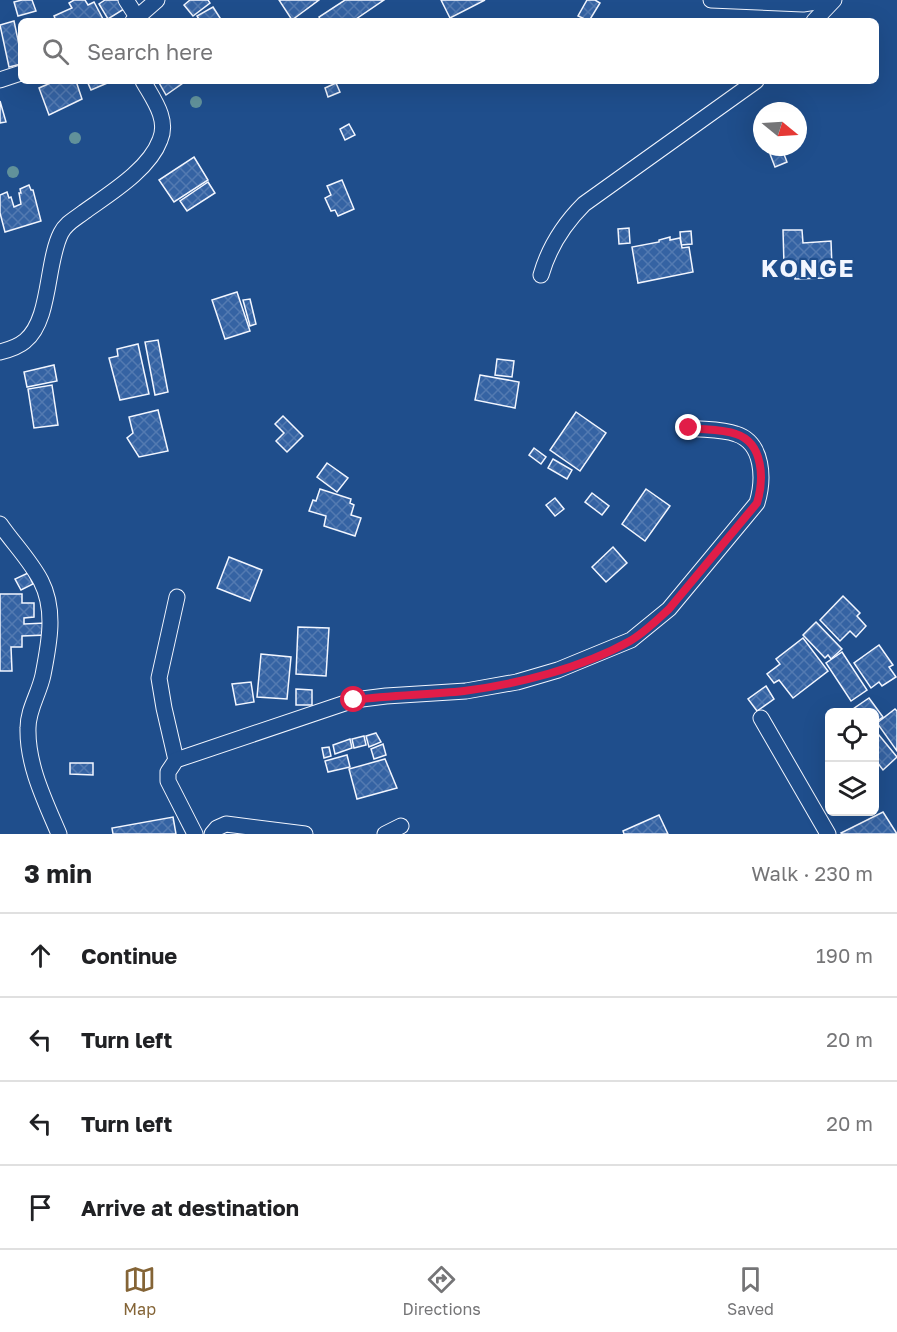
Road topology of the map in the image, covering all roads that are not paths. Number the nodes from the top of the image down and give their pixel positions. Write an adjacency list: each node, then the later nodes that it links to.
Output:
1 (126, 0): 6 (street)
2 (157, 0): 7 (street)
3 (711, 0): 4 (street)
4 (829, 0)
5 (834, 0): 8 (street)
6 (135, 18)
7 (136, 18)
8 (817, 18)
9 (18, 74): 10 (street)
10 (0, 80)
11 (145, 84): 14 (street)
12 (752, 84): 13 (street)
13 (541, 275)
14 (0, 352)
15 (689, 428): 19 (street)
16 (0, 524): 21 (street)
17 (177, 597): 19 (street)
18 (761, 718): 26 (street)
19 (176, 760): 22 (street)
20 (401, 826): 25 (street)
21 (59, 834)
22 (195, 834)
23 (212, 834): 24 (street)
24 (305, 834)
25 (385, 834)
26 (828, 834)

